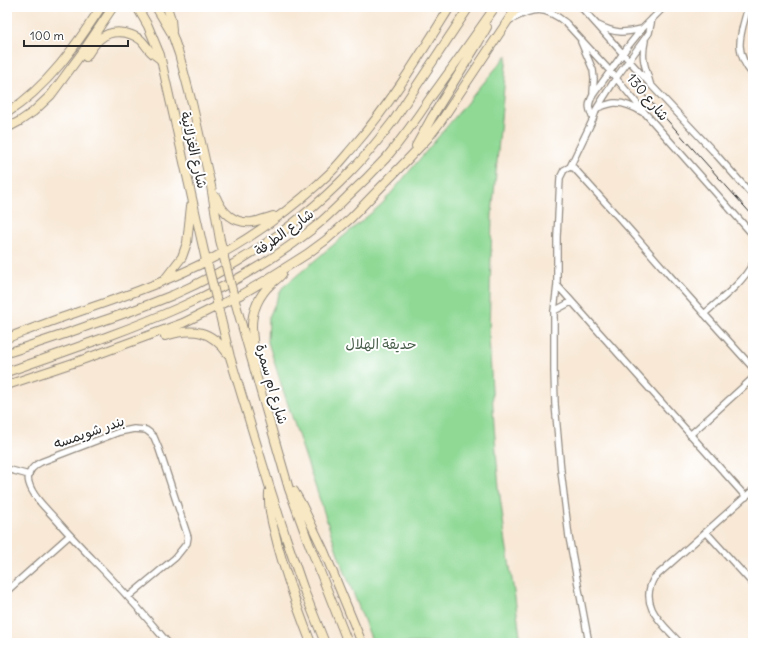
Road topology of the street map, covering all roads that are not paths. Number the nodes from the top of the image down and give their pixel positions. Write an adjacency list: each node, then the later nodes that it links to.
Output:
1 (95, 7): 16 (main road)
2 (101, 7): 16 (main road)
3 (113, 7): 25 (main road)
4 (137, 7): 23 (main road, شارع الغزلانية)
5 (156, 7): 19 (main road, شارع الغزلانية)
6 (167, 7): 19 (main road)
7 (450, 7): 41 (main road)
8 (469, 7): 58 (main road, شارع الطرفة)
9 (495, 7): 36 (main road); 62 (main road, شارع الطرفة)
10 (517, 7): 15 (main road)
11 (581, 7): 17 (street, شارع 130)
12 (664, 7): 14 (street)
13 (748, 7): 27 (street)
14 (652, 19): 18 (street); 21 (street)
15 (508, 21): 20 (street, شارع 130); 36 (main road)
16 (91, 23): 32 (main road)
17 (595, 23): 18 (street); 22 (street, شارع 130)
18 (642, 29): 22 (street)
19 (172, 34): 38 (main road, شارع الغزلانية)
20 (580, 38): 26 (street, شارع 130); 30 (street)
21 (645, 39): 24 (street); 29 (street)
22 (622, 54): 24 (street, شارع 130); 26 (street)
23 (161, 60): 25 (main road); 40 (main road, شارع الغزلانية)
24 (629, 61): 28 (street); 29 (street, شارع 130)
25 (71, 68): 35 (main road)
26 (610, 71): 28 (street, شارع 130); 30 (street)
27 (753, 74)
28 (616, 78): 31 (street); 33 (street, شارع 130)
29 (651, 85): 39 (street, شارع 130)
30 (593, 95): 34 (street)
31 (597, 108): 33 (street); 34 (street)
32 (7, 113)
33 (645, 113): 42 (street, شارع 130)
34 (593, 119): 37 (street)
35 (7, 128)
36 (410, 157): 46 (main road)
37 (570, 167): 50 (street); 55 (street)
38 (211, 186): 41 (main road); 43 (main road, شارع الغزلانية)
39 (753, 196)
40 (192, 197): 45 (main road, شارع الغزلانية); 49 (main road)
41 (282, 213): 43 (main road)
42 (753, 235)
43 (224, 255): 45 (main road); 51 (main road, شارع الغزلانية, bridge)
44 (753, 263): 48 (street)
45 (207, 264): 49 (main road); 53 (main road, شارع الغزلانية, bridge)
46 (291, 264): 51 (main road); 60 (main road)
47 (753, 274): 48 (street)
48 (742, 280): 55 (street)
49 (162, 282): 56 (main road)
50 (556, 285): 52 (street); 54 (street)
51 (234, 296): 53 (main road); 60 (main road, شارع ام سمرة)
52 (571, 302): 54 (street); 65 (street)
53 (217, 305): 57 (main road); 59 (main road)
54 (554, 311): 82 (street)
55 (704, 314): 61 (street)
56 (7, 338)
57 (144, 338): 59 (main road); 64 (main road)
58 (7, 353)
59 (230, 357): 69 (main road)
60 (254, 366): 68 (main road, شارع ام سمرة)
61 (753, 368)
62 (7, 372)
63 (753, 378): 65 (street)
64 (7, 385)
65 (690, 435): 71 (street)
66 (7, 469): 67 (street)
67 (29, 475): 73 (street); 76 (street, بندر شويمسه)
68 (287, 480): 80 (main road, شارع ام سمرة); 81 (main road, شارع ام سمرة)
69 (269, 485): 78 (main road); 79 (main road)
70 (753, 490): 71 (street)
71 (746, 497): 72 (street)
72 (706, 532): 74 (street); 83 (street)
73 (70, 535): 75 (street); 76 (street)
74 (753, 584)
75 (7, 591)
76 (128, 597): 77 (street)
77 (168, 643)
78 (311, 643)
79 (325, 643)
80 (348, 643)
81 (362, 643)
82 (589, 643)
83 (680, 643)

